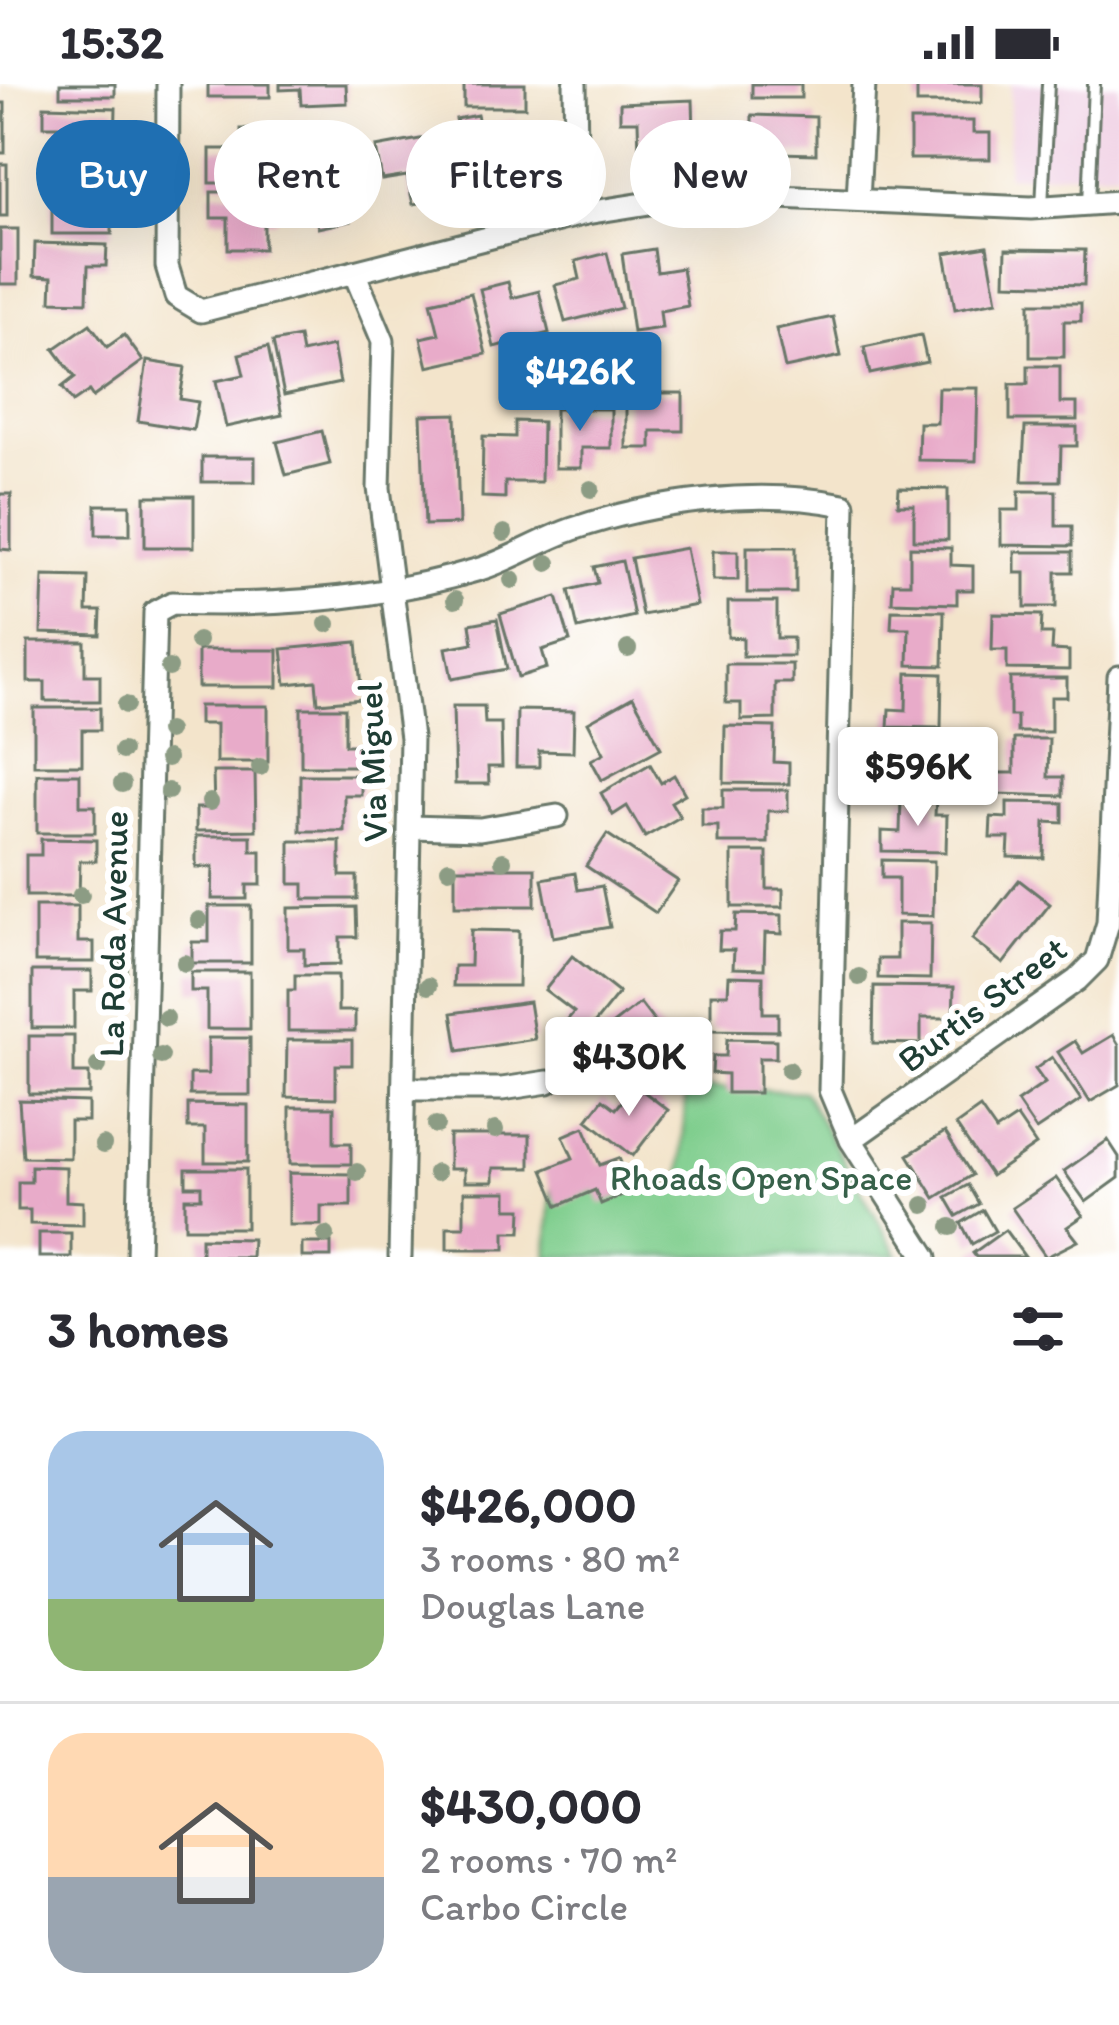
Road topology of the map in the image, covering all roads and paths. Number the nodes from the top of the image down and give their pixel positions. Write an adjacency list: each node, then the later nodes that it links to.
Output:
1 (168, 84): 13 (street)
2 (575, 84): 6 (street)
3 (864, 84): 7 (street)
4 (1048, 84): 10 (lane)
5 (1094, 84): 9 (lane)
6 (576, 120)
7 (859, 200): 10 (street); 11 (street)
8 (1119, 202): 9 (street)
9 (1089, 204): 10 (street)
10 (1042, 208)
11 (606, 210)
12 (527, 228): 13 (street)
13 (354, 272): 14 (street, Via Miguel)
14 (392, 591): 17 (street, Via Miguel); 20 (street); 21 (street, La Roda Avenue)
15 (1119, 677): 20 (street, Burtis Street)
16 (557, 816): 17 (street)
17 (410, 827): 19 (street, Via Miguel)
18 (548, 1082): 19 (street)
19 (404, 1089): 22 (street, Via Miguel)
20 (851, 1141): 23 (street)
21 (138, 1257)
22 (400, 1257)
23 (926, 1257)

